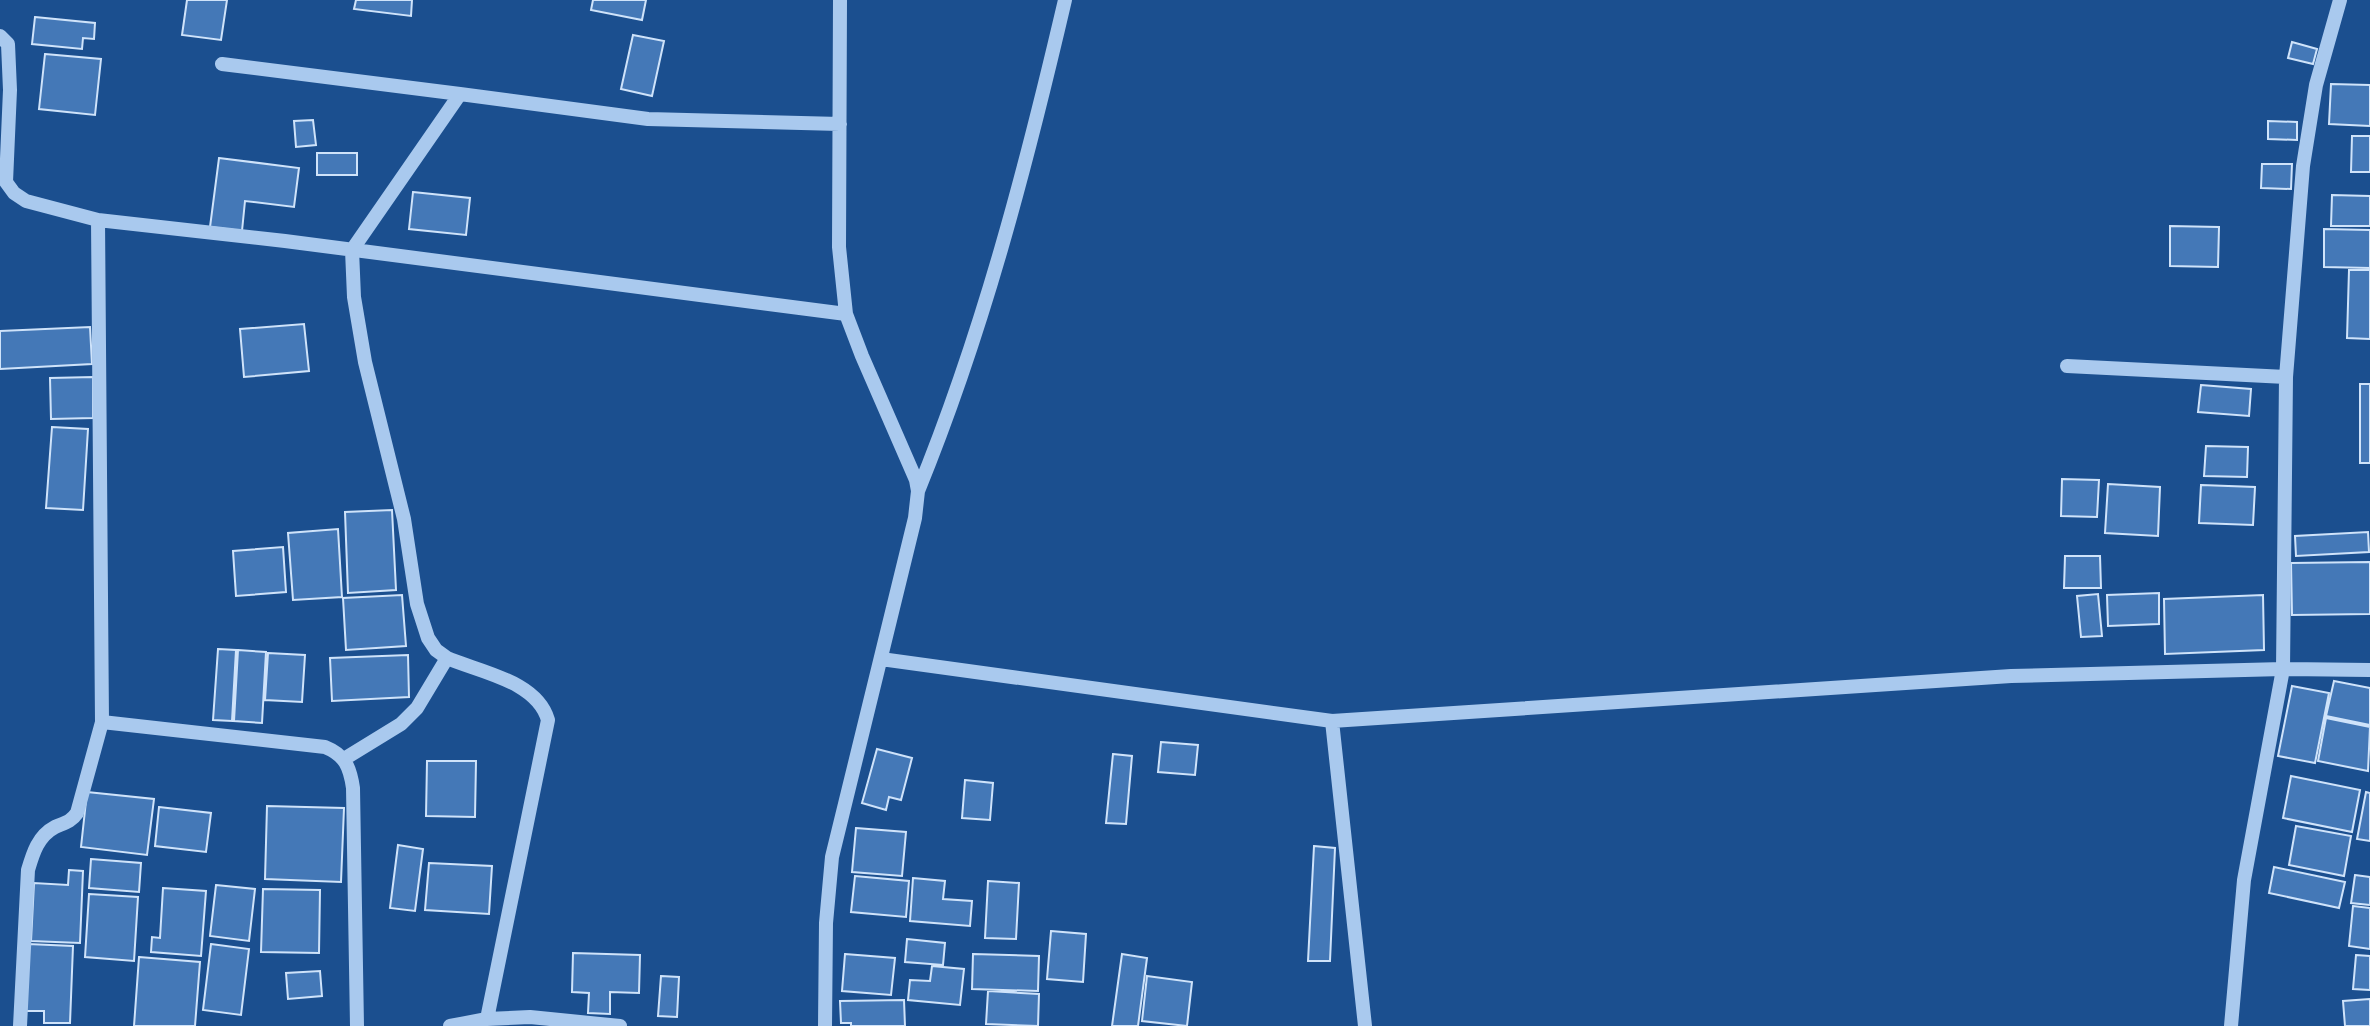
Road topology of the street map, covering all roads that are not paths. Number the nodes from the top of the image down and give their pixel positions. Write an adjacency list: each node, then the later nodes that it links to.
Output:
1 (840, 0): 7 (street)
2 (1065, 0): 13 (street)
3 (2340, 0): 12 (street)
4 (0, 36): 8 (street)
5 (222, 64): 6 (street)
6 (460, 94): 7 (street); 9 (street)
7 (840, 124): 10 (street)
8 (98, 220): 9 (street); 19 (street)
9 (352, 250): 10 (street); 14 (street)
10 (846, 314): 13 (street)
11 (2067, 366): 12 (street)
12 (2286, 377): 16 (street)
13 (918, 491): 15 (street)
14 (447, 658): 20 (street); 21 (street)
15 (881, 659): 18 (street); 26 (street)
16 (2283, 669): 17 (street); 18 (street); 28 (street)
17 (2370, 670)
18 (1332, 721): 27 (street)
19 (102, 722): 20 (street); 22 (street)
20 (344, 759): 23 (street)
21 (487, 1019): 24 (street); 25 (street)
22 (20, 1026)
23 (357, 1026)
24 (450, 1026)
25 (620, 1026)
26 (825, 1026)
27 (1365, 1026)
28 (2231, 1026)

